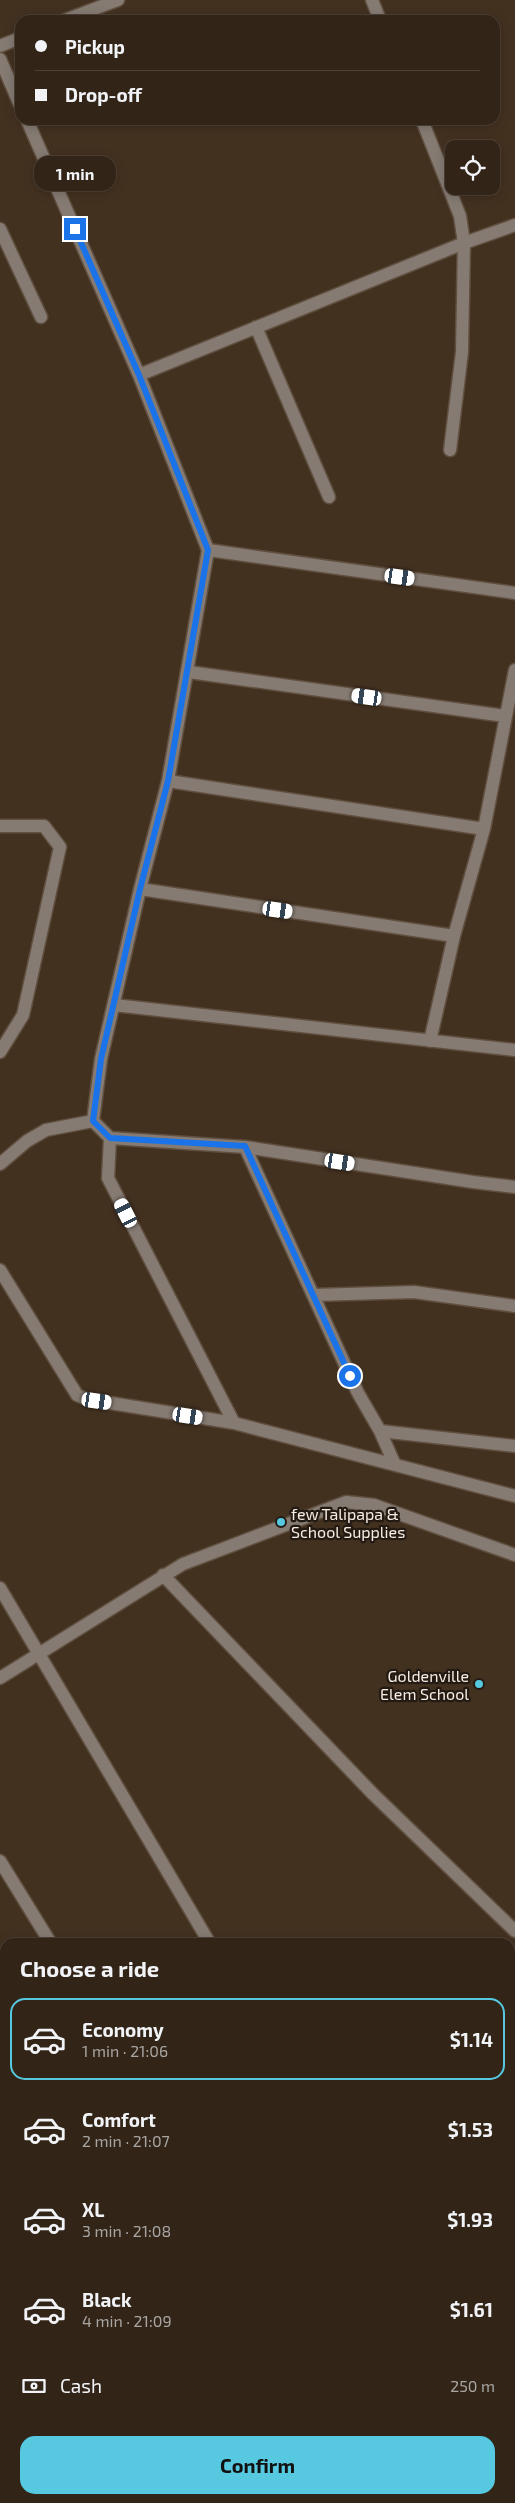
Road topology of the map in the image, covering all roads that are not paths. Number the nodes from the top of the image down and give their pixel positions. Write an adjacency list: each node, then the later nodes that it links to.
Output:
1 (118, 0): 3 (street)
2 (372, 0): 4 (street)
3 (78, 15)
4 (378, 15)
5 (15, 40): 6 (street)
6 (0, 46)
7 (0, 59): 8 (street)
8 (15, 93)
9 (29, 125): 16 (street)
10 (424, 125): 13 (street)
11 (515, 225): 13 (street)
12 (0, 229): 14 (street)
13 (464, 243): 15 (street); 17 (street)
14 (41, 317)
15 (256, 328): 16 (street); 18 (street)
16 (139, 375): 19 (street)
17 (450, 450)
18 (329, 496)
19 (208, 550): 20 (street); 22 (street)
20 (515, 593)
21 (515, 670): 23 (street)
22 (189, 672): 23 (street); 24 (street)
23 (505, 716): 26 (street)
24 (168, 781): 26 (street); 27 (street)
25 (0, 826): 32 (street)
26 (484, 829): 28 (street)
27 (140, 889): 28 (street); 29 (street)
28 (454, 936): 30 (street)
29 (114, 1005): 30 (street); 33 (street)
30 (430, 1041): 31 (street)
31 (515, 1050)
32 (0, 1052)
33 (93, 1121): 34 (street); 36 (street)
34 (110, 1138): 35 (street); 41 (street)
35 (245, 1146): 37 (street); 39 (street)
36 (0, 1164)
37 (515, 1187)
38 (0, 1270): 41 (street)
39 (315, 1295): 40 (street); 42 (street)
40 (515, 1306)
41 (234, 1423): 44 (street)
42 (380, 1432): 43 (street); 44 (street)
43 (515, 1446)
44 (395, 1465): 45 (street)
45 (515, 1496)
46 (515, 1555): 47 (street)
47 (163, 1575): 49 (street); 52 (street)
48 (0, 1588): 49 (street)
49 (38, 1655): 50 (street); 54 (street)
50 (0, 1678)
51 (0, 1861): 53 (street)
52 (515, 1931)
53 (48, 1938)
54 (207, 1938)

